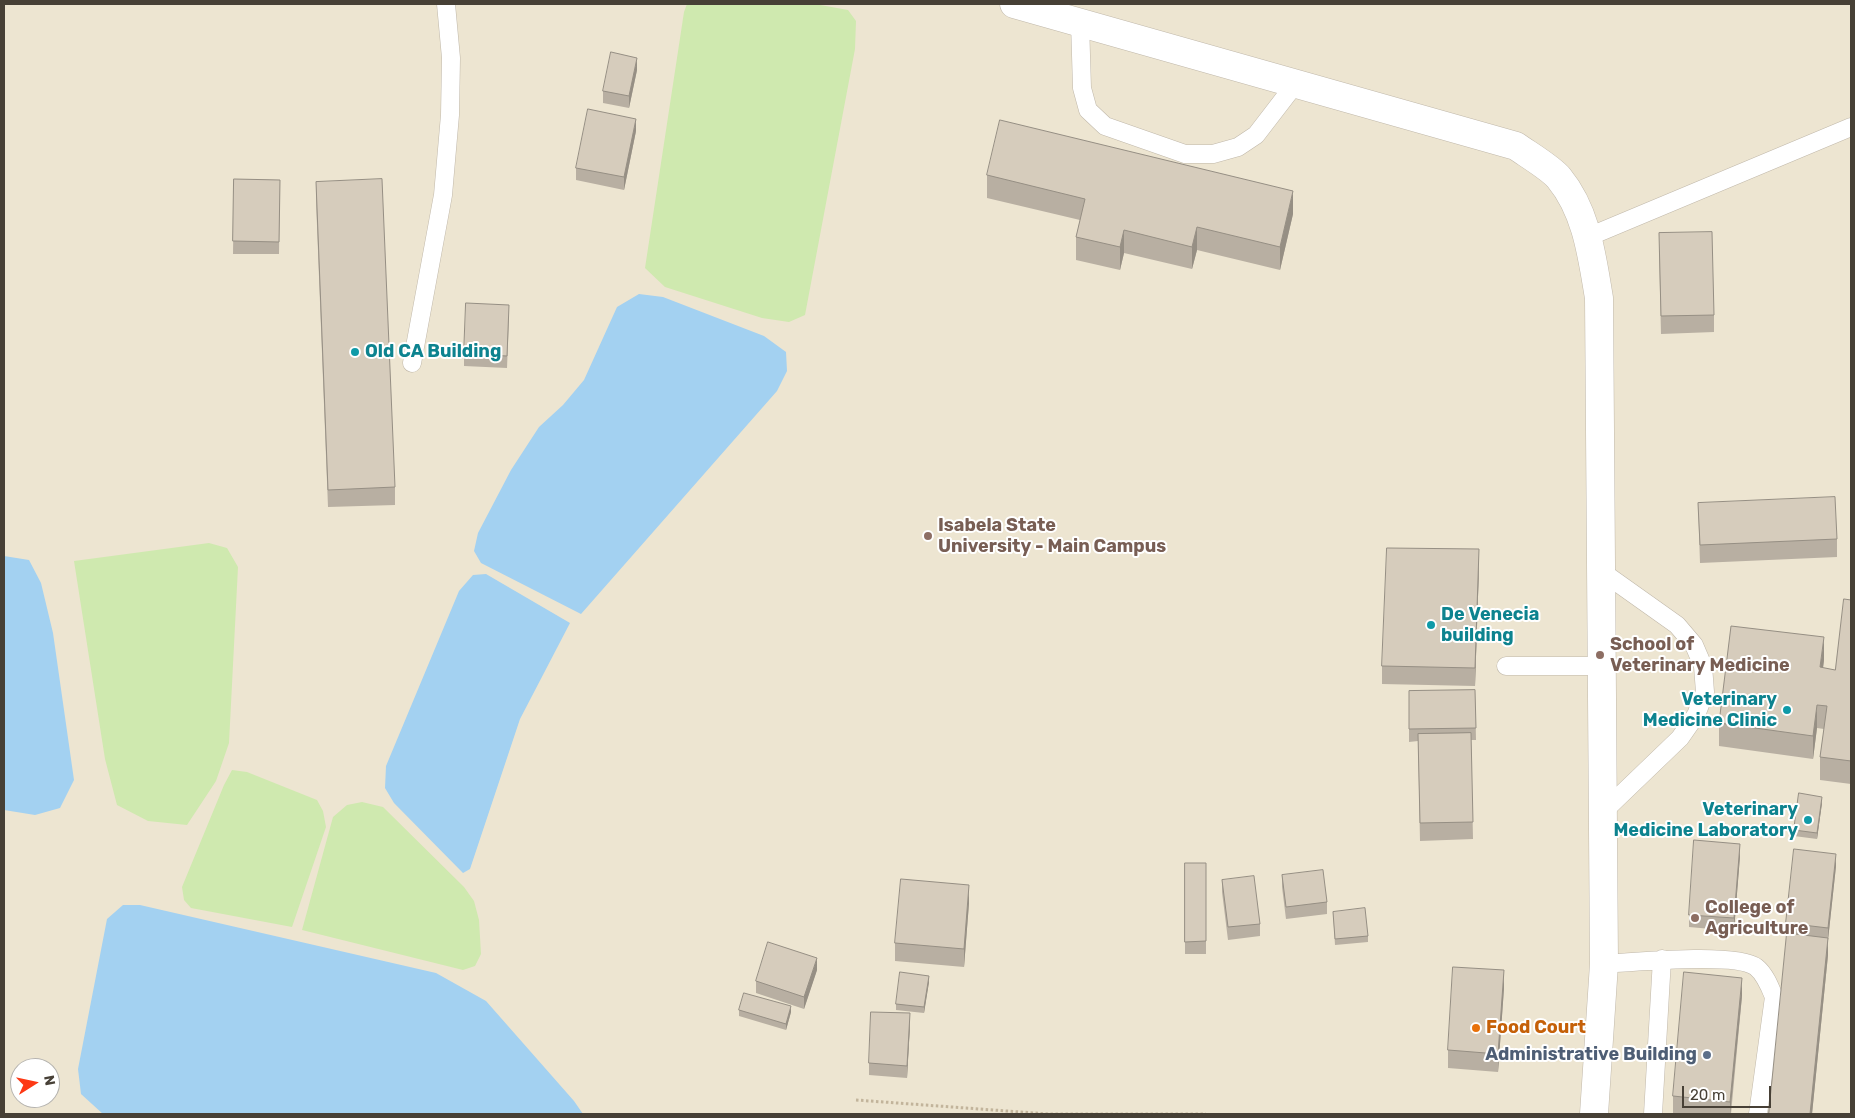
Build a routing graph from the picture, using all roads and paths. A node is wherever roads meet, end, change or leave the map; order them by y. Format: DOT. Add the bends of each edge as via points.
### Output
graph roads {
  1 [pos="446,4"];
  2 [pos="1014,4"];
  3 [pos="1080,22"];
  4 [pos="1296,84"];
  5 [pos="1851,127"];
  6 [pos="1588,236"];
  7 [pos="412,363"];
  8 [pos="1601,571"];
  9 [pos="1506,666"];
  10 [pos="1601,666"];
  11 [pos="1604,811"];
  12 [pos="1662,959"];
  13 [pos="1604,964"];
  14 [pos="856,1100"];
  15 [pos="1206,1114"];
  16 [pos="1594,1114"];
  17 [pos="1653,1114"];
  18 [pos="1758,1114"];
  1 -- 7 [label="lane" via="451,58 443,194"];
  2 -- 3 [label="street"];
  3 -- 4 [label="street"];
  3 -- 4 [label="lane" via="1082,88 1088,110 1105,126 1185,154 1213,154 1238,148 1256,135"];
  4 -- 6 [label="street" via="1516,146 1559,177 1576,204"];
  5 -- 6 [label="lane"];
  6 -- 8 [label="street" via="1599,298"];
  8 -- 10 [label="street"];
  8 -- 11 [label="lane" via="1677,625 1694,645 1703,666 1705,692 1696,715 1680,738"];
  9 -- 10 [label="lane"];
  10 -- 11 [label="street"];
  11 -- 13 [label="street"];
  12 -- 13 [label="lane"];
  12 -- 17 [label="lane"];
  12 -- 18 [label="lane" via="1745,961 1758,968 1768,982 1774,996"];
  13 -- 16 [label="street"];
  14 -- 15 [label="path" via="1048,1114"];
}
